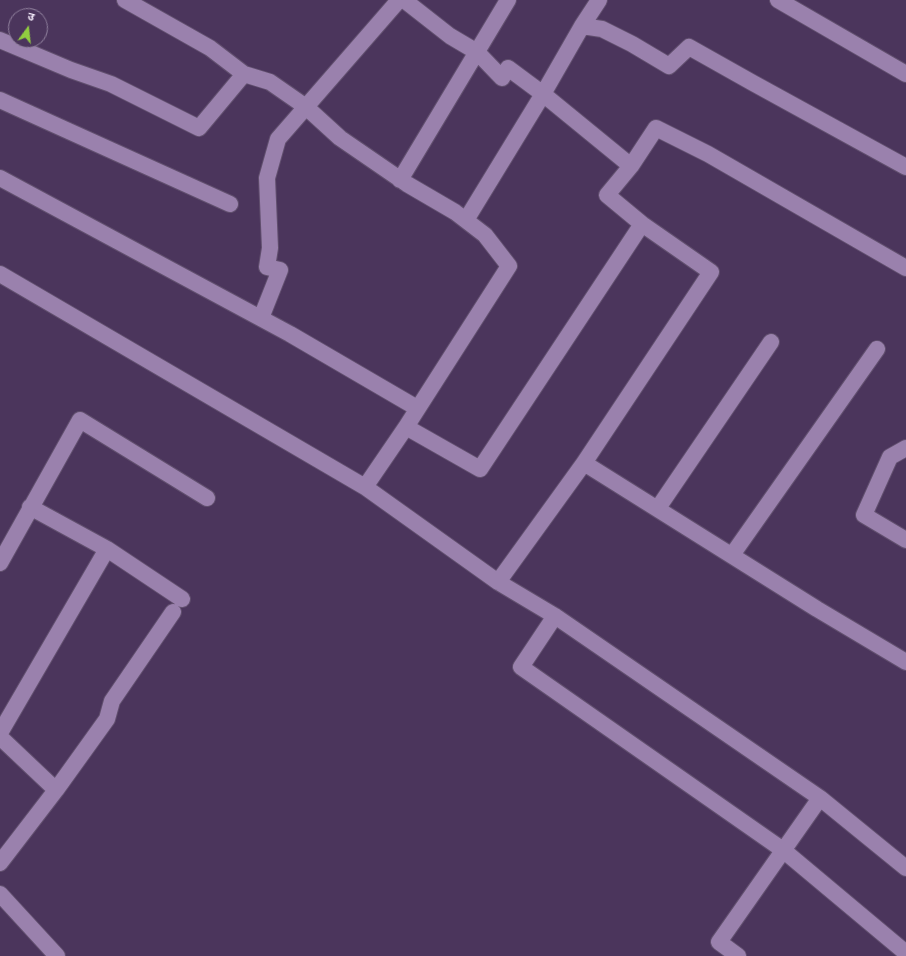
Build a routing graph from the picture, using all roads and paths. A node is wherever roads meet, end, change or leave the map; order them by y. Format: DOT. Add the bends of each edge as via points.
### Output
graph roads {
  1 [pos="125,0"];
  2 [pos="399,0"];
  3 [pos="404,0"];
  4 [pos="508,0"];
  5 [pos="599,0"];
  6 [pos="778,0"];
  7 [pos="582,26"];
  8 [pos="0,40"];
  9 [pos="477,52"];
  10 [pos="244,74"];
  11 [pos="906,74"];
  12 [pos="543,94"];
  13 [pos="0,100"];
  14 [pos="306,107"];
  15 [pos="631,166"];
  16 [pos="906,167"];
  17 [pos="0,178"];
  18 [pos="400,180"];
  19 [pos="230,204"];
  20 [pos="466,220"];
  21 [pos="642,224"];
  22 [pos="906,268"];
  23 [pos="0,274"];
  24 [pos="261,318"];
  25 [pos="771,342"];
  26 [pos="877,350"];
  27 [pos="418,408"];
  28 [pos="406,427"];
  29 [pos="906,448"];
  30 [pos="584,463"];
  31 [pos="365,487"];
  32 [pos="207,498"];
  33 [pos="30,507"];
  34 [pos="658,508"];
  35 [pos="906,540"];
  36 [pos="107,548"];
  37 [pos="732,555"];
  38 [pos="0,563"];
  39 [pos="498,582"];
  40 [pos="555,616"];
  41 [pos="906,662"];
  42 [pos="0,734"];
  43 [pos="0,737"];
  44 [pos="56,790"];
  45 [pos="820,798"];
  46 [pos="783,850"];
  47 [pos="0,864"];
  48 [pos="906,868"];
  49 [pos="0,894"];
  50 [pos="906,953"];
  51 [pos="55,955"];
  52 [pos="738,956"];
  1 -- 10 [label="street" via="210,48"];
  2 -- 14 [label="street"];
  3 -- 9 [label="street" via="450,36"];
  4 -- 9 [label="street"];
  5 -- 7 [label="street"];
  6 -- 11 [label="street"];
  7 -- 12 [label="street"];
  7 -- 16 [label="street" via="602,29 669,66 690,47"];
  8 -- 10 [label="street" via="111,84 199,128"];
  9 -- 12 [label="street" via="502,78 508,68"];
  9 -- 18 [label="street"];
  10 -- 14 [label="street" via="270,82"];
  12 -- 15 [label="street"];
  12 -- 20 [label="street"];
  13 -- 19 [label="street"];
  14 -- 18 [label="street" via="340,138"];
  14 -- 24 [label="street" via="278,139 267,178 270,248 267,267 280,270"];
  15 -- 21 [label="street" via="607,195"];
  15 -- 22 [label="street" via="656,128 708,154"];
  17 -- 24 [label="street"];
  18 -- 20 [label="street"];
  20 -- 27 [label="street" via="486,235 509,266"];
  21 -- 28 [label="street" via="480,469"];
  21 -- 30 [label="street" via="711,272"];
  23 -- 31 [label="street"];
  24 -- 27 [label="street"];
  25 -- 34 [label="street"];
  26 -- 37 [label="street"];
  27 -- 28 [label="street"];
  28 -- 31 [label="street"];
  29 -- 35 [label="street" via="890,457 864,515"];
  30 -- 34 [label="street"];
  30 -- 39 [label="street"];
  31 -- 39 [label="street"];
  32 -- 33 [label="street" via="80,420"];
  33 -- 36 [label="street"];
  33 -- 38 [label="street"];
  34 -- 37 [label="street"];
  36 -- 42 [label="street"];
  36 -- 44 [label="street" via="178,605 112,702 106,719"];
  37 -- 41 [label="street"];
  39 -- 40 [label="street"];
  40 -- 45 [label="street"];
  40 -- 46 [label="street" via="521,667"];
  43 -- 44 [label="street"];
  44 -- 47 [label="street"];
  45 -- 46 [label="street"];
  45 -- 48 [label="street"];
  46 -- 50 [label="street"];
  46 -- 52 [label="street" via="719,942"];
  49 -- 51 [label="street"];
}
